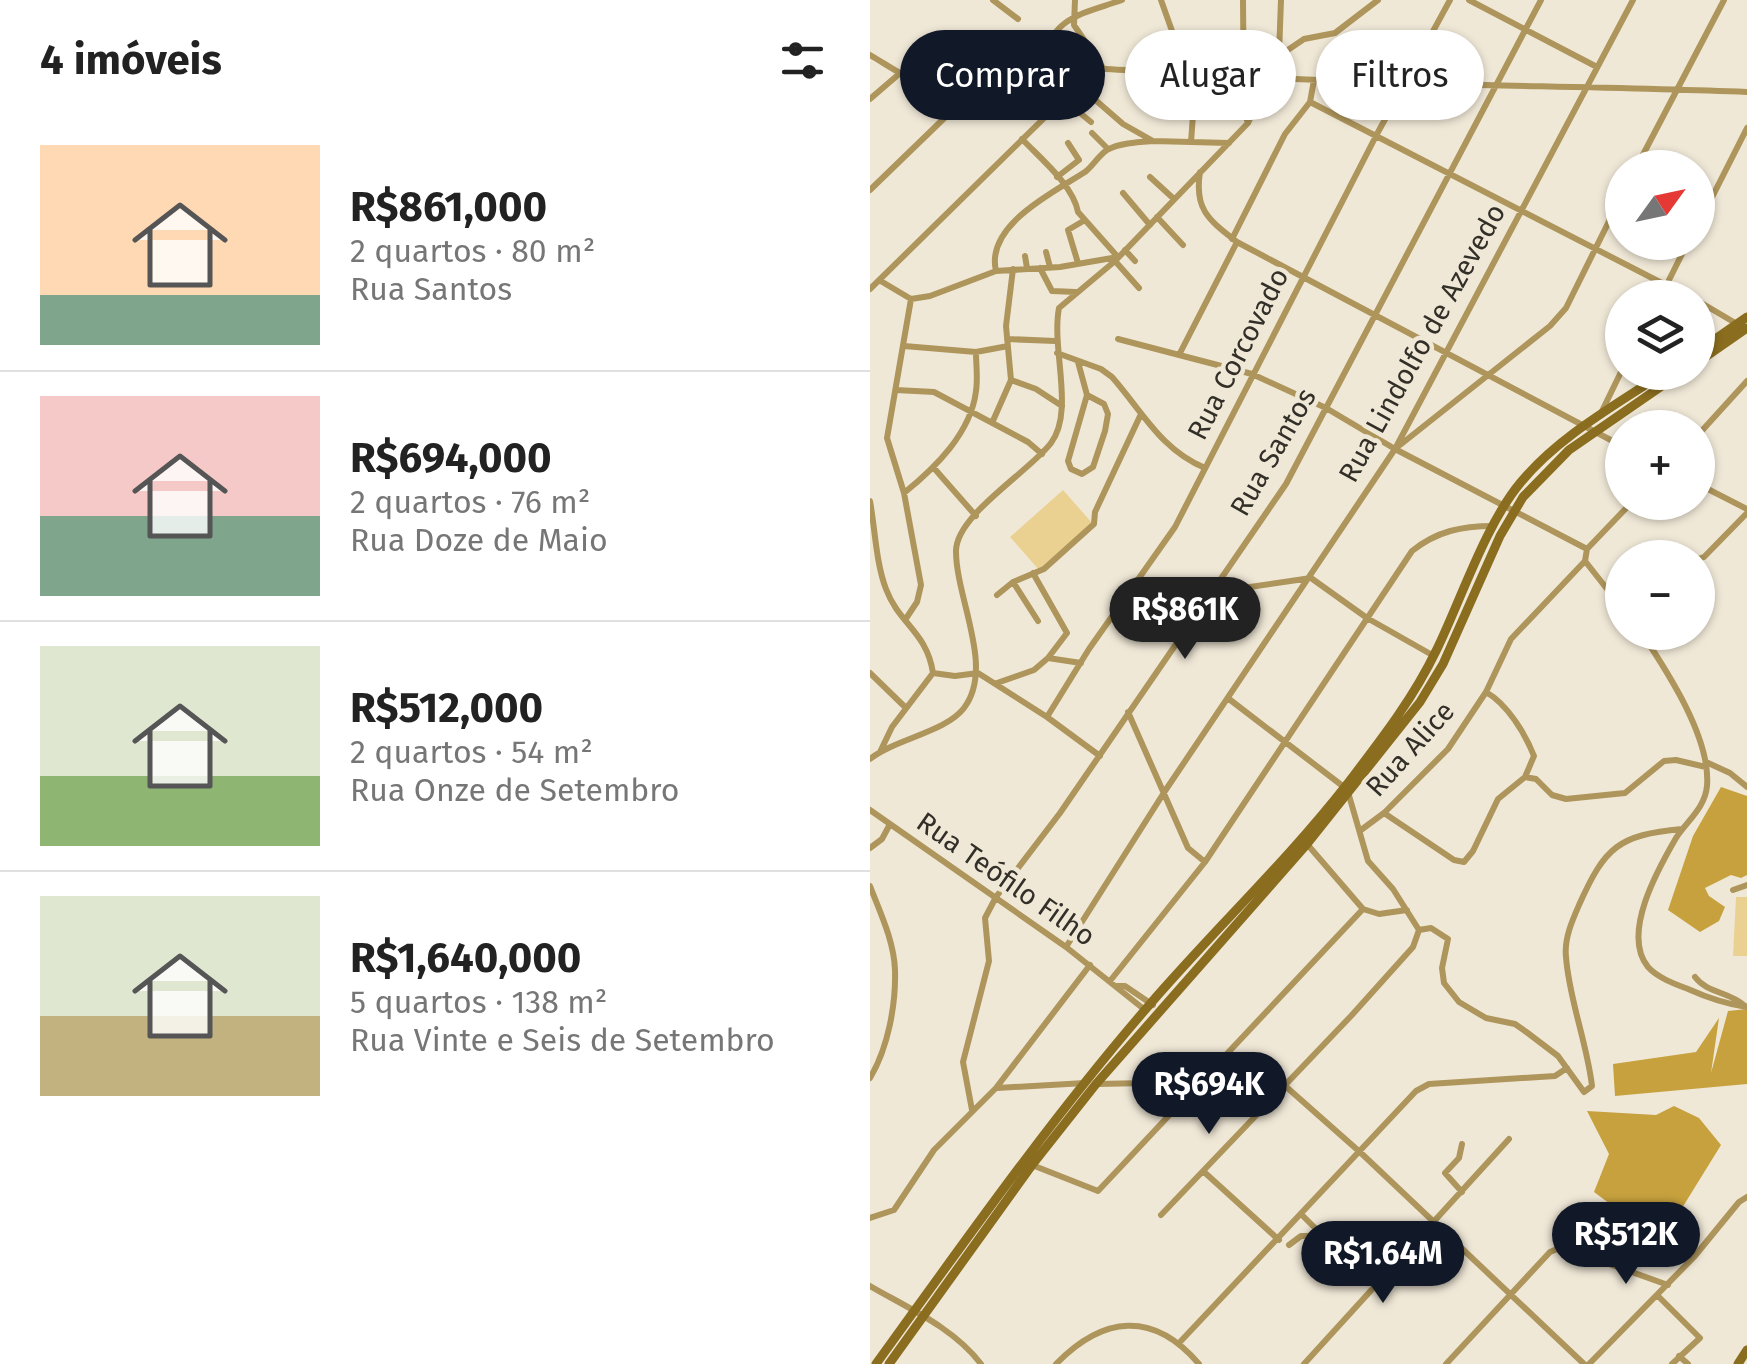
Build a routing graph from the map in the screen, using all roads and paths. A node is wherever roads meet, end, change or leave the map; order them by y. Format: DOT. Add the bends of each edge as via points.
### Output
graph roads {
  1 [pos="994,0"];
  2 [pos="1075,0"];
  3 [pos="1122,0"];
  4 [pos="1161,0"];
  5 [pos="1243,0"];
  6 [pos="1281,0"];
  7 [pos="1378,0"];
  8 [pos="1450,0"];
  9 [pos="1468,0"];
  10 [pos="1541,0"];
  11 [pos="1633,0"];
  12 [pos="1724,0"];
  13 [pos="1075,16"];
  14 [pos="1018,19"];
  15 [pos="1524,29"];
  16 [pos="1055,30"];
  17 [pos="1077,30"];
  18 [pos="1172,30"];
  19 [pos="1243,30"];
  20 [pos="1280,30"];
  21 [pos="1434,30"];
  22 [pos="1296,44"];
  23 [pos="870,55"];
  24 [pos="1597,68"];
  25 [pos="899,74"];
  26 [pos="1296,79"];
  27 [pos="1314,80"];
  28 [pos="1484,85"];
  29 [pos="1496,85"];
  30 [pos="1587,87"];
  31 [pos="1676,89"];
  32 [pos="1747,92"];
  33 [pos="870,100"];
  34 [pos="1310,102"];
  35 [pos="1105,108"];
  36 [pos="942,120"];
  37 [pos="1041,120"];
  38 [pos="1089,120"];
  39 [pos="1193,120"];
  40 [pos="1247,120"];
  41 [pos="1249,120"];
  42 [pos="1384,120"];
  43 [pos="1091,122"];
  44 [pos="1248,123"];
  45 [pos="1747,128"];
  46 [pos="1092,133"];
  47 [pos="1376,134"];
  48 [pos="1022,139"];
  49 [pos="1153,140"];
  50 [pos="1068,142"];
  51 [pos="1190,142"];
  52 [pos="1229,143"];
  53 [pos="1740,145"];
  54 [pos="1108,150"];
  55 [pos="1645,150"];
  56 [pos="1747,151"];
  57 [pos="1200,172"];
  58 [pos="1450,173"];
  59 [pos="1150,177"];
  60 [pos="1060,180"];
  61 [pos="870,190"];
  62 [pos="1123,193"];
  63 [pos="1715,193"];
  64 [pos="1174,199"];
  65 [pos="1521,210"];
  66 [pos="1156,217"];
  67 [pos="1085,220"];
  68 [pos="1150,224"];
  69 [pos="1605,230"];
  70 [pos="1235,240"];
  71 [pos="1183,245"];
  72 [pos="1596,249"];
  73 [pos="1125,250"];
  74 [pos="1046,252"];
  75 [pos="1026,256"];
  76 [pos="1116,259"];
  77 [pos="1134,261"];
  78 [pos="1078,264"];
  79 [pos="1050,267"];
  80 [pos="1027,268"];
  81 [pos="1040,268"];
  82 [pos="1013,269"];
  83 [pos="996,271"];
  84 [pos="1302,276"];
  85 [pos="878,280"];
  86 [pos="1658,280"];
  87 [pos="1140,288"];
  88 [pos="870,289"];
  89 [pos="1078,292"];
  90 [pos="912,299"];
  91 [pos="1715,311"];
  92 [pos="1375,314"];
  93 [pos="1747,317"];
  94 [pos="1742,326"];
  95 [pos="1118,339"];
  96 [pos="1055,341"];
  97 [pos="1715,341"];
  98 [pos="1007,342"];
  99 [pos="904,346"];
  100 [pos="1715,348"];
  101 [pos="976,352"];
  102 [pos="1448,352"];
  103 [pos="1057,353"];
  104 [pos="1180,353"];
  105 [pos="1078,360"];
  106 [pos="1252,374"];
  107 [pos="1488,374"];
  108 [pos="1011,380"];
  109 [pos="1747,382"];
  110 [pos="896,390"];
  111 [pos="1612,390"];
  112 [pos="1639,390"];
  113 [pos="1653,390"];
  114 [pos="1087,395"];
  115 [pos="1064,406"];
  116 [pos="1326,408"];
  117 [pos="971,412"];
  118 [pos="1141,414"];
  119 [pos="1599,417"];
  120 [pos="1715,417"];
  121 [pos="992,423"];
  122 [pos="1589,430"];
  123 [pos="1605,438"];
  124 [pos="1396,449"];
  125 [pos="1042,454"];
  126 [pos="932,467"];
  127 [pos="1205,468"];
  128 [pos="904,493"];
  129 [pos="1715,493"];
  130 [pos="870,502"];
  131 [pos="1510,508"];
  132 [pos="1747,511"];
  133 [pos="976,516"];
  134 [pos="1614,520"];
  135 [pos="1476,526"];
  136 [pos="1494,526"];
  137 [pos="1488,539"];
  138 [pos="1715,545"];
  139 [pos="1586,549"];
  140 [pos="1585,561"];
  141 [pos="1033,573"];
  142 [pos="1311,578"];
  143 [pos="1013,582"];
  144 [pos="1605,586"];
  145 [pos="1212,592"];
  146 [pos="997,595"];
  147 [pos="1119,606"];
  148 [pos="1367,618"];
  149 [pos="905,620"];
  150 [pos="1038,621"];
  151 [pos="1651,650"];
  152 [pos="1434,656"];
  153 [pos="1048,658"];
  154 [pos="1081,663"];
  155 [pos="870,673"];
  156 [pos="934,673"];
  157 [pos="978,673"];
  158 [pos="996,683"];
  159 [pos="1486,692"];
  160 [pos="1230,700"];
  161 [pos="906,708"];
  162 [pos="1128,711"];
  163 [pos="1047,716"];
  164 [pos="1287,741"];
  165 [pos="874,754"];
  166 [pos="1100,756"];
  167 [pos="1705,764"];
  168 [pos="1525,777"];
  169 [pos="1747,787"];
  170 [pos="1346,790"];
  171 [pos="1165,791"];
  172 [pos="870,810"];
  173 [pos="1384,812"];
  174 [pos="890,824"];
  175 [pos="1682,829"];
  176 [pos="1361,830"];
  177 [pos="1308,844"];
  178 [pos="870,848"];
  179 [pos="1205,862"];
  180 [pos="1747,885"];
  181 [pos="870,886"];
  182 [pos="1733,890"];
  183 [pos="996,896"];
  184 [pos="1363,909"];
  185 [pos="1408,910"];
  186 [pos="1419,930"];
  187 [pos="1066,947"];
  188 [pos="1090,965"];
  189 [pos="1695,977"];
  190 [pos="1113,984"];
  191 [pos="1162,1006"];
  192 [pos="1147,1007"];
  193 [pos="1746,1007"];
  194 [pos="1567,1068"];
  195 [pos="870,1078"];
  196 [pos="1198,1082"];
  197 [pos="1084,1084"];
  198 [pos="1096,1084"];
  199 [pos="1283,1084"];
  200 [pos="996,1088"];
  201 [pos="972,1110"];
  202 [pos="1509,1139"];
  203 [pos="1462,1144"];
  204 [pos="1030,1152"];
  205 [pos="1360,1153"];
  206 [pos="1032,1165"];
  207 [pos="1203,1171"];
  208 [pos="1462,1192"];
  209 [pos="1747,1197"];
  210 [pos="1161,1215"];
  211 [pos="1302,1215"];
  212 [pos="870,1218"];
  213 [pos="1434,1224"];
  214 [pos="1279,1240"];
  215 [pos="1288,1245"];
  216 [pos="1668,1285"];
  217 [pos="870,1286"];
  218 [pos="1656,1294"];
  219 [pos="1511,1296"];
  220 [pos="919,1314"];
  221 [pos="1180,1342"];
  222 [pos="1747,1350"];
  223 [pos="1680,1356"];
  224 [pos="876,1364"];
  225 [pos="889,1364"];
  226 [pos="981,1364"];
  227 [pos="1056,1364"];
  228 [pos="1199,1364"];
  229 [pos="1304,1364"];
  230 [pos="1446,1364"];
  231 [pos="1586,1364"];
  232 [pos="1672,1364"];
  233 [pos="1688,1364"];
  234 [pos="1738,1364"];
  1 -- 14 [label="street"];
  2 -- 13 [label="street"];
  3 -- 13 [label="street"];
  4 -- 18 [label="street"];
  5 -- 19 [label="street"];
  6 -- 20 [label="street"];
  7 -- 22 [label="street" via="1335,33"];
  8 -- 21 [label="street, Rua Corcovado"];
  9 -- 15 [label="street"];
  10 -- 15 [label="street, Rua Santos"];
  11 -- 24 [label="street, Rua Lindolfo de Azevedo"];
  12 -- 31 [label="street"];
  13 -- 16 [label="street"];
  13 -- 17 [label="street"];
  15 -- 24 [label="street"];
  15 -- 29 [label="street, Rua Santos"];
  23 -- 25 [label="street"];
  24 -- 30 [label="street, Rua Lindolfo de Azevedo"];
  25 -- 33 [label="street"];
  26 -- 27 [label="street"];
  27 -- 34 [label="street"];
  28 -- 29 [label="street"];
  29 -- 30 [label="street"];
  29 -- 58 [label="street, Rua Santos"];
  30 -- 31 [label="street"];
  30 -- 65 [label="street, Rua Lindolfo de Azevedo"];
  31 -- 32 [label="street"];
  31 -- 55 [label="street"];
  34 -- 47 [label="street"];
  34 -- 70 [label="street" via="1285,134"];
  35 -- 49 [label="street"];
  36 -- 61 [label="street"];
  37 -- 48 [label="street"];
  38 -- 43 [label="street"];
  39 -- 51 [label="street"];
  40 -- 44 [label="street"];
  41 -- 44 [label="street"];
  42 -- 47 [label="street, Rua Corcovado"];
  44 -- 52 [label="street"];
  45 -- 53 [label="street"];
  46 -- 54 [label="street"];
  47 -- 58 [label="street"];
  47 -- 84 [label="street, Rua Corcovado"];
  48 -- 60 [label="street"];
  48 -- 85 [label="street"];
  49 -- 51 [label="street"];
  49 -- 54 [label="street"];
  50 -- 60 [label="street" via="1079,160"];
  51 -- 52 [label="street"];
  52 -- 57 [label="street"];
  53 -- 56 [label="street"];
  53 -- 63 [label="street"];
  54 -- 60 [label="street" via="1086,171"];
  57 -- 64 [label="street"];
  57 -- 70 [label="street" via="1202,207"];
  58 -- 65 [label="street"];
  58 -- 92 [label="street, Rua Santos"];
  59 -- 64 [label="street"];
  60 -- 67 [label="street"];
  60 -- 83 [label="street" via="1009,228 997,247"];
  62 -- 68 [label="street"];
  64 -- 66 [label="street"];
  65 -- 72 [label="street"];
  65 -- 102 [label="street, Rua Lindolfo de Azevedo"];
  66 -- 68 [label="street"];
  66 -- 71 [label="street"];
  67 -- 76 [label="street"];
  67 -- 78 [label="street" via="1068,230"];
  68 -- 73 [label="street"];
  69 -- 72 [label="street"];
  70 -- 84 [label="street"];
  70 -- 104 [label="street"];
  72 -- 86 [label="street"];
  72 -- 107 [label="street" via="1566,308"];
  73 -- 76 [label="street"];
  73 -- 77 [label="street"];
  74 -- 79 [label="street"];
  75 -- 80 [label="street"];
  76 -- 78 [label="street"];
  76 -- 87 [label="street"];
  76 -- 89 [label="street"];
  78 -- 79 [label="street"];
  79 -- 81 [label="street"];
  80 -- 81 [label="street"];
  80 -- 82 [label="street"];
  81 -- 89 [label="street" via="1052,291"];
  82 -- 83 [label="street"];
  82 -- 98 [label="street"];
  83 -- 90 [label="street"];
  84 -- 92 [label="street"];
  84 -- 106 [label="street, Rua Corcovado"];
  85 -- 88 [label="street"];
  85 -- 90 [label="street"];
  89 -- 96 [label="street" via="1059,308"];
  90 -- 99 [label="street"];
  91 -- 94 [label="street"];
  92 -- 102 [label="street"];
  92 -- 116 [label="street, Rua Santos"];
  93 -- 94 [label="main road"];
  94 -- 97 [label="main road"];
  94 -- 100 [label="main road"];
  95 -- 104 [label="street"];
  96 -- 98 [label="street"];
  96 -- 103 [label="street"];
  98 -- 101 [label="street"];
  98 -- 108 [label="street"];
  99 -- 101 [label="street"];
  99 -- 110 [label="street"];
  101 -- 117 [label="street"];
  102 -- 107 [label="street"];
  102 -- 124 [label="street, Rua Lindolfo de Azevedo"];
  103 -- 105 [label="street"];
  103 -- 115 [label="street"];
  104 -- 106 [label="street"];
  105 -- 114 [label="street"];
  105 -- 118 [label="street" via="1112,377"];
  106 -- 116 [label="street"];
  106 -- 127 [label="street, Rua Corcovado"];
  107 -- 122 [label="street"];
  107 -- 124 [label="street"];
  108 -- 115 [label="street"];
  108 -- 121 [label="street"];
  109 -- 120 [label="street"];
  110 -- 117 [label="street" via="934,392"];
  110 -- 128 [label="street" via="887,438"];
  111 -- 119 [label="street"];
  112 -- 119 [label="main road"];
  113 -- 122 [label="main road"];
  114 -- 114 [label="street" via="1108,414 1093,467 1082,474 1068,462"];
  115 -- 125 [label="street"];
  116 -- 124 [label="street"];
  116 -- 145 [label="street, Rua Santos" via="1286,484"];
  117 -- 121 [label="street"];
  117 -- 126 [label="street"];
  118 -- 127 [label="street" via="1162,440"];
  118 -- 141 [label="street" via="1094,524"];
  119 -- 122 [label="main road"];
  121 -- 125 [label="street"];
  122 -- 123 [label="street"];
  122 -- 131 [label="main road" via="1540,462 1520,483"];
  124 -- 131 [label="street"];
  124 -- 142 [label="street, Rua Lindolfo de Azevedo"];
  125 -- 133 [label="street"];
  126 -- 128 [label="street"];
  126 -- 133 [label="street"];
  127 -- 147 [label="street, Rua Corcovado" via="1175,526"];
  128 -- 149 [label="street" via="921,585"];
  129 -- 132 [label="street"];
  130 -- 149 [label="street" via="885,588"];
  131 -- 136 [label="main road"];
  131 -- 139 [label="street"];
  131 -- 170 [label="main road" via="1435,676 1394,738"];
  132 -- 138 [label="street"];
  133 -- 157 [label="street" via="956,550"];
  134 -- 139 [label="street"];
  135 -- 136 [label="street"];
  135 -- 137 [label="street"];
  135 -- 148 [label="street" via="1435,534 1412,551"];
  136 -- 137 [label="main road"];
  137 -- 152 [label="main road"];
  139 -- 140 [label="street"];
  140 -- 144 [label="street"];
  140 -- 159 [label="street, Rua Alice" via="1511,639"];
  141 -- 143 [label="street"];
  141 -- 153 [label="street" via="1067,633"];
  142 -- 145 [label="street"];
  142 -- 148 [label="street"];
  142 -- 160 [label="street, Rua Lindolfo de Azevedo"];
  143 -- 146 [label="street"];
  143 -- 150 [label="street"];
  145 -- 147 [label="street"];
  145 -- 162 [label="street, Rua Santos"];
  147 -- 154 [label="street, Rua Corcovado"];
  148 -- 152 [label="street"];
  148 -- 164 [label="street"];
  149 -- 156 [label="street" via="924,642"];
  151 -- 167 [label="street" via="1683,701"];
  152 -- 170 [label="main road"];
  153 -- 154 [label="street"];
  153 -- 158 [label="street"];
  154 -- 163 [label="street, Rua Corcovado"];
  155 -- 161 [label="street"];
  156 -- 157 [label="street"];
  156 -- 161 [label="street"];
  157 -- 158 [label="street"];
  157 -- 165 [label="street" via="971,697 954,718"];
  158 -- 163 [label="street"];
  159 -- 168 [label="street" via="1507,710 1531,748"];
  159 -- 173 [label="street, Rua Alice" via="1448,749"];
  160 -- 164 [label="street"];
  160 -- 171 [label="street, Rua Lindolfo de Azevedo"];
  161 -- 165 [label="street"];
  162 -- 166 [label="street, Rua Santos"];
  162 -- 171 [label="street"];
  163 -- 166 [label="street"];
  164 -- 170 [label="street"];
  164 -- 179 [label="street"];
  166 -- 183 [label="street, Rua Santos"];
  167 -- 168 [label="street" via="1664,761 1624,794 1566,799"];
  167 -- 169 [label="street"];
  167 -- 175 [label="street" via="1701,806"];
  168 -- 173 [label="street" via="1498,798 1464,862"];
  170 -- 176 [label="street"];
  170 -- 177 [label="main road"];
  170 -- 192 [label="main road"];
  171 -- 179 [label="street" via="1188,848"];
  171 -- 187 [label="street, Rua Lindolfo de Azevedo"];
  172 -- 174 [label="street, Rua Teófilo Filho"];
  173 -- 176 [label="street, Rua Alice"];
  174 -- 178 [label="street"];
  174 -- 183 [label="street, Rua Teófilo Filho"];
  175 -- 193 [label="street" via="1652,884 1639,951 1672,983"];
  175 -- 194 [label="street" via="1634,837 1609,851 1591,879 1569,928 1566,956 1592,1086 1584,1092"];
  176 -- 185 [label="street, Rua Alice" via="1368,862"];
  177 -- 184 [label="street"];
  177 -- 191 [label="main road"];
  179 -- 190 [label="street"];
  180 -- 182 [label="street"];
  181 -- 195 [label="street" via="895,969 887,1038"];
  183 -- 187 [label="street, Rua Teófilo Filho"];
  183 -- 201 [label="street" via="985,918 989,962 963,1062"];
  184 -- 185 [label="street"];
  184 -- 196 [label="street"];
  185 -- 186 [label="street, Rua Alice"];
  186 -- 194 [label="street, Rua Alice" via="1431,928 1448,939 1444,983 1458,1002 1515,1024"];
  186 -- 199 [label="street" via="1413,946"];
  187 -- 188 [label="street, Rua Teófilo Filho"];
  188 -- 190 [label="street, Rua Teófilo Filho"];
  188 -- 200 [label="street"];
  189 -- 193 [label="street" via="1702,987 1731,994"];
  190 -- 192 [label="street, Rua Teófilo Filho"];
  191 -- 192 [label="street, Rua Teófilo Filho"];
  191 -- 198 [label="main road"];
  192 -- 197 [label="main road"];
  194 -- 205 [label="street" via="1555,1076 1429,1084"];
  196 -- 198 [label="street"];
  196 -- 199 [label="street"];
  196 -- 206 [label="street" via="1098,1191"];
  197 -- 198 [label="street"];
  197 -- 200 [label="street"];
  197 -- 204 [label="main road"];
  198 -- 206 [label="main road"];
  199 -- 205 [label="street"];
  199 -- 207 [label="street"];
  200 -- 201 [label="street"];
  201 -- 212 [label="street" via="934,1150 894,1210"];
  202 -- 208 [label="street"];
  203 -- 208 [label="street" via="1445,1173"];
  204 -- 206 [label="main road"];
  204 -- 220 [label="main road"];
  205 -- 211 [label="street"];
  205 -- 213 [label="street"];
  206 -- 220 [label="main road"];
  207 -- 210 [label="street"];
  207 -- 214 [label="street"];
  208 -- 213 [label="street"];
  209 -- 216 [label="street"];
  211 -- 214 [label="street"];
  211 -- 215 [label="street" via="1317,1230"];
  213 -- 219 [label="street"];
  213 -- 229 [label="street"];
  214 -- 221 [label="street"];
  216 -- 218 [label="street"];
  216 -- 219 [label="street" via="1564,1246 1550,1252"];
  217 -- 220 [label="street"];
  218 -- 223 [label="street" via="1700,1338"];
  218 -- 231 [label="street"];
  219 -- 230 [label="street"];
  219 -- 231 [label="street"];
  220 -- 224 [label="main road"];
  220 -- 225 [label="main road"];
  220 -- 226 [label="street"];
  221 -- 227 [label="street" via="1117,1324 1074,1346"];
  221 -- 228 [label="street"];
  222 -- 234 [label="main road"];
  223 -- 232 [label="street"];
  223 -- 233 [label="street"];
}
